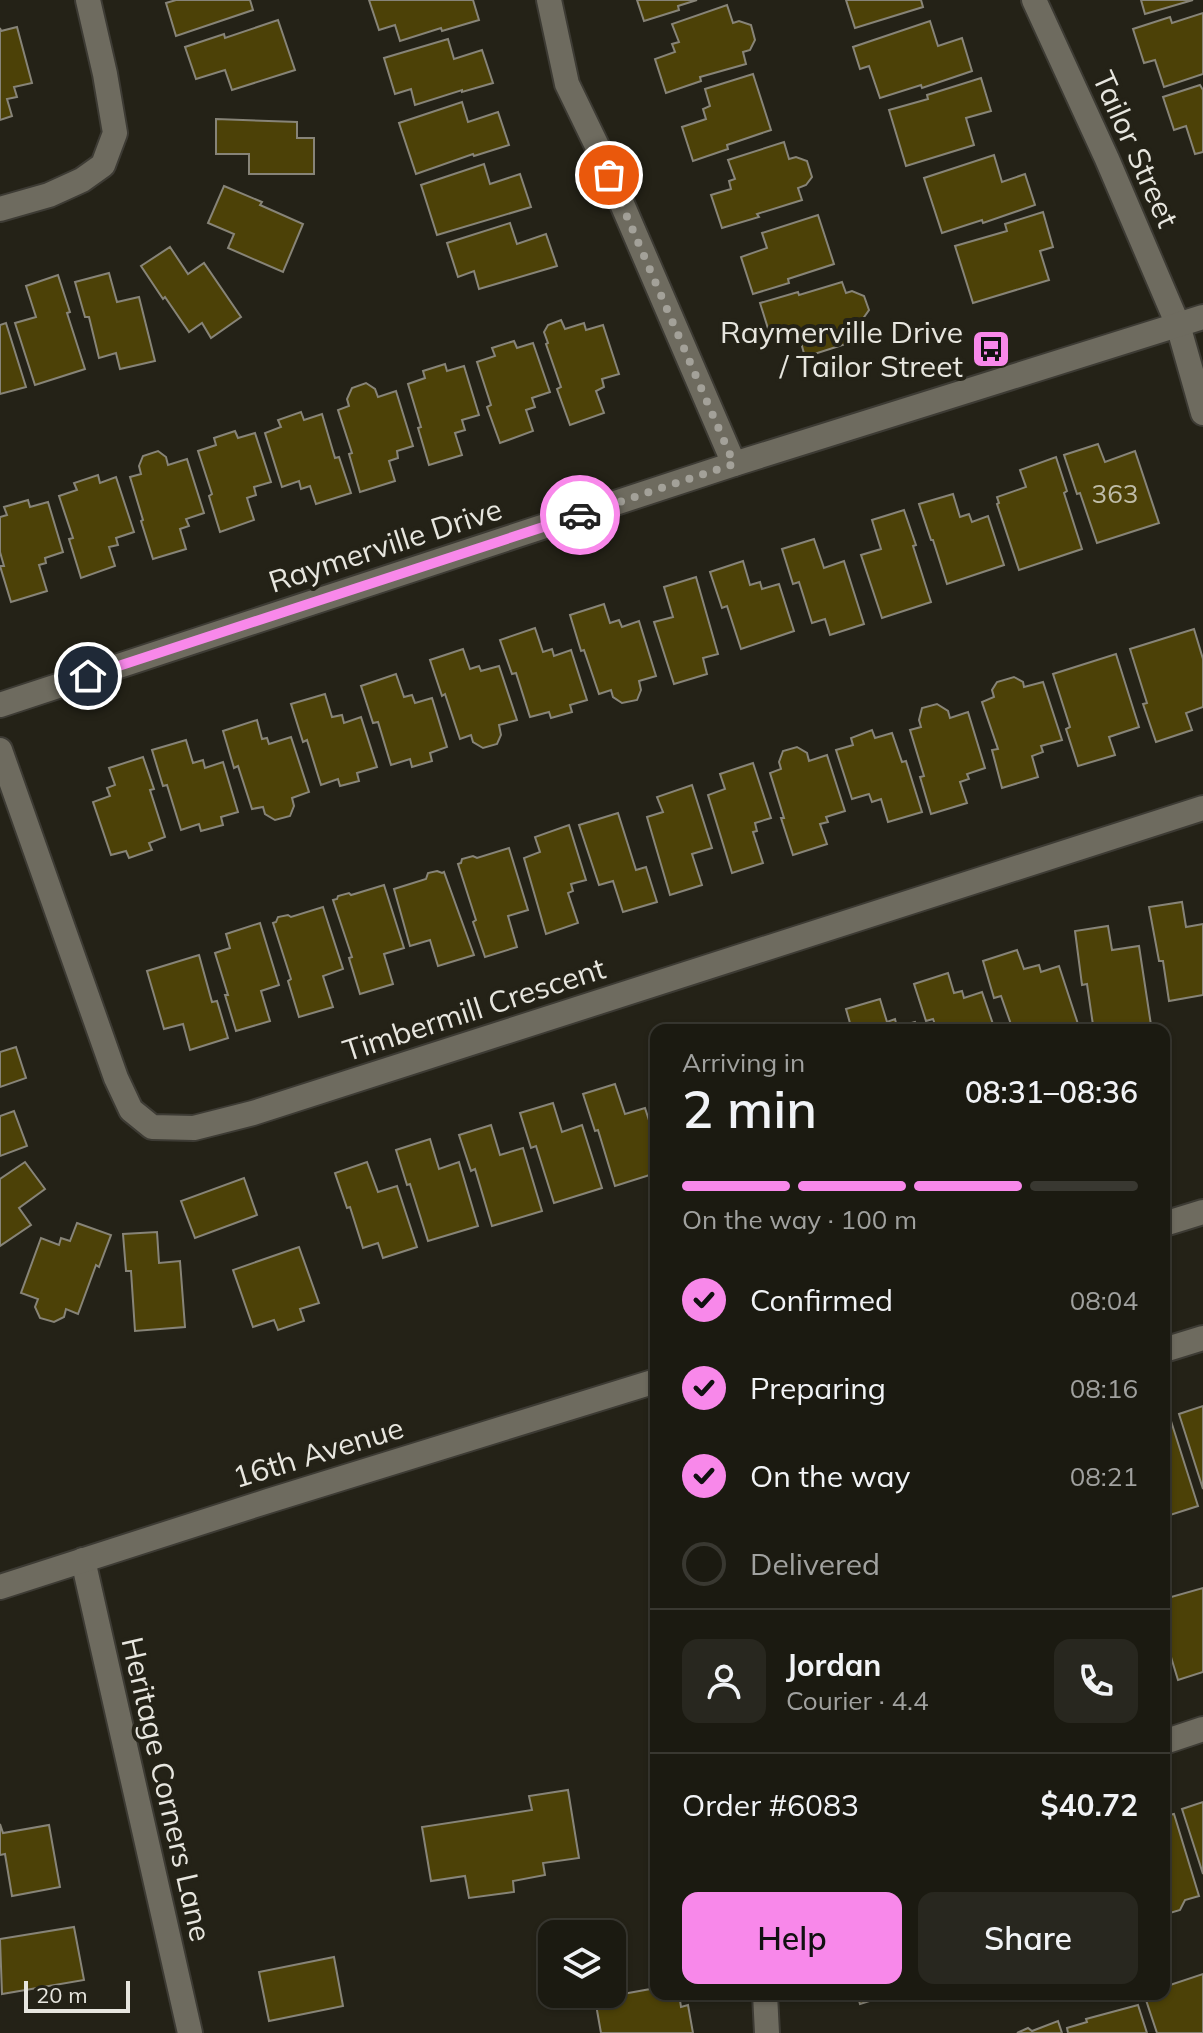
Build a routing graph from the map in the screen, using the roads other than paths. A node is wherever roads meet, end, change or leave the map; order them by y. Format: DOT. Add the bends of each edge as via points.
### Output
graph roads {
  1 [pos="88,0"];
  2 [pos="549,0"];
  3 [pos="1034,0"];
  4 [pos="0,209"];
  5 [pos="1203,317"];
  6 [pos="1178,325"];
  7 [pos="1203,413"];
  8 [pos="734,464"];
  9 [pos="0,705"];
  10 [pos="0,750"];
  11 [pos="1203,808"];
  12 [pos="1203,1212"];
  13 [pos="1170,1222"];
  14 [pos="1203,1338"];
  15 [pos="1170,1348"];
  16 [pos="650,1383"];
  17 [pos="83,1560"];
  18 [pos="0,1587"];
  19 [pos="1203,1729"];
  20 [pos="1170,1740"];
  21 [pos="765,2000"];
  22 [pos="190,2033"];
  23 [pos="767,2033"];
  1 -- 4 [label="street" via="115,133 103,165 49,195"];
  2 -- 8 [label="street" via="567,84"];
  3 -- 6 [label="street, Tailor Street"];
  5 -- 6 [label="street, Raymerville Drive"];
  6 -- 7 [label="street"];
  6 -- 8 [label="street, Raymerville Drive"];
  8 -- 9 [label="street, Raymerville Drive"];
  10 -- 11 [label="street, Timbermill Crescent" via="116,1078 131,1110 152,1127 194,1128 253,1113"];
  12 -- 13 [label="street"];
  14 -- 15 [label="street"];
  16 -- 17 [label="street, 16th Avenue"];
  17 -- 18 [label="street, 16th Avenue"];
  17 -- 22 [label="street, Heritage Corners Lane"];
  19 -- 20 [label="street"];
  21 -- 23 [label="street"];
}
